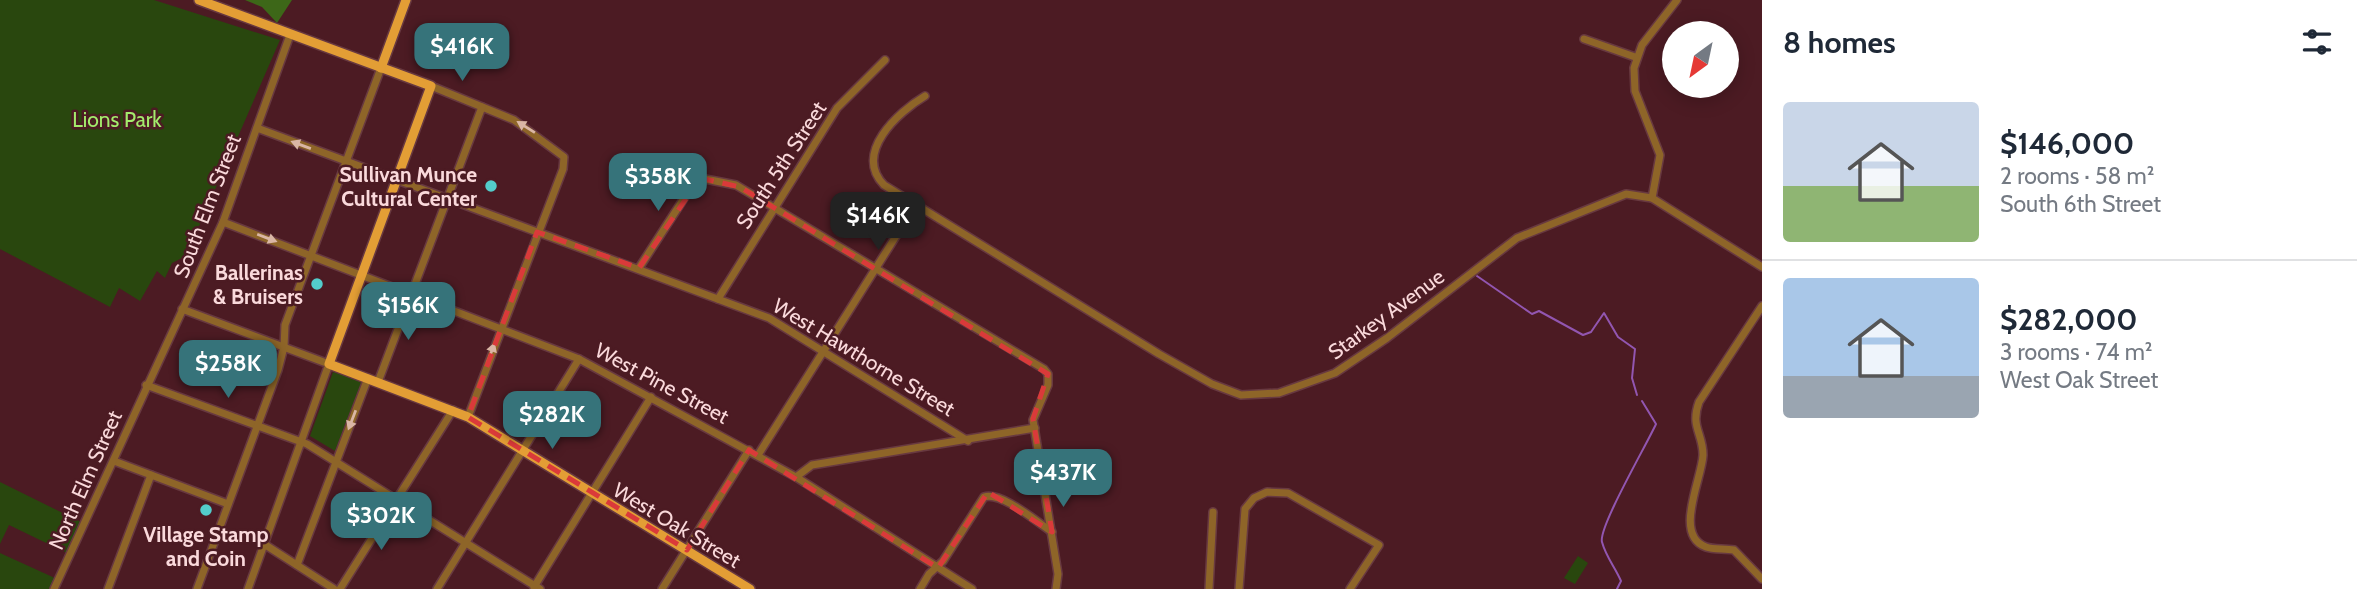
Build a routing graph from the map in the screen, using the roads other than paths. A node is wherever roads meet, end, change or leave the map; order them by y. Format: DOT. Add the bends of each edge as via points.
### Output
graph roads {
  1 [pos="199,0"];
  2 [pos="405,0"];
  3 [pos="1677,0"];
  4 [pos="290,35"];
  5 [pos="1584,39"];
  6 [pos="1636,57"];
  7 [pos="885,60"];
  8 [pos="381,68"];
  9 [pos="431,86"];
  10 [pos="925,96"];
  11 [pos="482,107"];
  12 [pos="257,128"];
  13 [pos="346,161"];
  14 [pos="397,180"];
  15 [pos="1652,198"];
  16 [pos="449,200"];
  17 [pos="774,206"];
  18 [pos="915,206"];
  19 [pos="223,222"];
  20 [pos="537,232"];
  21 [pos="311,255"];
  22 [pos="875,267"];
  23 [pos="1762,267"];
  24 [pos="639,268"];
  25 [pos="362,273"];
  26 [pos="412,293"];
  27 [pos="718,299"];
  28 [pos="1762,306"];
  29 [pos="181,309"];
  30 [pos="1759,318"];
  31 [pos="501,327"];
  32 [pos="284,347"];
  33 [pos="823,350"];
  34 [pos="579,359"];
  35 [pos="329,363"];
  36 [pos="368,378"];
  37 [pos="378,382"];
  38 [pos="146,385"];
  39 [pos="651,397"];
  40 [pos="453,410"];
  41 [pos="468,417"];
  42 [pos="257,426"];
  43 [pos="1035,428"];
  44 [pos="301,441"];
  45 [pos="968,441"];
  46 [pos="749,450"];
  47 [pos="523,451"];
  48 [pos="758,455"];
  49 [pos="114,461"];
  50 [pos="336,461"];
  51 [pos="151,475"];
  52 [pos="796,477"];
  53 [pos="592,493"];
  54 [pos="397,499"];
  55 [pos="228,504"];
  56 [pos="1213,512"];
  57 [pos="1052,532"];
  58 [pos="466,543"];
  59 [pos="264,544"];
  60 [pos="687,550"];
  61 [pos="297,565"];
  62 [pos="937,568"];
  63 [pos="1762,579"];
  64 [pos="536,588"];
  65 [pos="55,589"];
  66 [pos="108,589"];
  67 [pos="197,589"];
  68 [pos="248,589"];
  69 [pos="334,589"];
  70 [pos="341,589"];
  71 [pos="437,589"];
  72 [pos="662,589"];
  73 [pos="750,589"];
  74 [pos="920,589"];
  75 [pos="972,589"];
  76 [pos="1056,589"];
  77 [pos="1209,589"];
  78 [pos="1239,589"];
  79 [pos="1350,589"];
  1 -- 4 [label="main road"];
  2 -- 8 [label="main road"];
  3 -- 6 [label="street"];
  4 -- 8 [label="main road"];
  4 -- 12 [label="street, South Elm Street"];
  5 -- 6 [label="street"];
  6 -- 15 [label="street" via="1635,91 1660,155"];
  7 -- 17 [label="street, South 5th Street" via="836,108"];
  8 -- 9 [label="main road"];
  8 -- 13 [label="street"];
  9 -- 11 [label="street"];
  9 -- 14 [label="main road"];
  10 -- 18 [label="street, Starkey Avenue" via="907,107 882,135 873,160 880,181"];
  11 -- 16 [label="street"];
  20 -- 11 [label="street, one-way" via="564,169 564,157 514,120"];
  13 -- 12 [label="street, West Hawthorne Street, one-way"];
  12 -- 19 [label="street, South Elm Street"];
  13 -- 14 [label="street, West Hawthorne Street"];
  13 -- 21 [label="street"];
  14 -- 16 [label="street, West Hawthorne Street"];
  14 -- 25 [label="main road"];
  15 -- 18 [label="street, Starkey Avenue" via="1633,194 1611,198 1537,227 1502,247 1346,366 1307,385 1251,395 1232,393 1206,381"];
  15 -- 23 [label="street"];
  16 -- 20 [label="street, West Hawthorne Street"];
  16 -- 26 [label="street"];
  17 -- 22 [label="street"];
  17 -- 24 [label="street" via="736,185 701,178"];
  17 -- 27 [label="street, South 5th Street"];
  18 -- 22 [label="street"];
  19 -- 21 [label="street, West Pine Street, one-way"];
  19 -- 29 [label="street, South Elm Street"];
  20 -- 24 [label="street, West Hawthorne Street"];
  20 -- 31 [label="street"];
  21 -- 25 [label="street, West Pine Street"];
  21 -- 32 [label="street" via="285,325"];
  22 -- 33 [label="street"];
  22 -- 43 [label="street" via="1044,369 1049,380 1034,413"];
  24 -- 27 [label="street, West Hawthorne Street"];
  25 -- 26 [label="street, West Pine Street"];
  25 -- 35 [label="main road"];
  26 -- 31 [label="street, West Pine Street"];
  26 -- 37 [label="street"];
  27 -- 33 [label="street, West Hawthorne Street" via="769,318"];
  28 -- 30 [label="street"];
  29 -- 32 [label="street, West Oak Street"];
  29 -- 38 [label="street, South Elm Street"];
  30 -- 63 [label="street" via="1699,402 1695,415 1703,459 1689,520 1699,542 1707,548 1734,550"];
  31 -- 34 [label="street, West Pine Street"];
  41 -- 31 [label="street, one-way"];
  32 -- 35 [label="street, West Oak Street"];
  32 -- 42 [label="street"];
  33 -- 45 [label="street, West Hawthorne Street"];
  33 -- 48 [label="street"];
  34 -- 39 [label="street, West Pine Street"];
  34 -- 47 [label="street"];
  35 -- 36 [label="main road, West Oak Street"];
  35 -- 44 [label="street"];
  36 -- 37 [label="main road, West Oak Street"];
  36 -- 50 [label="street, one-way"];
  37 -- 40 [label="main road, West Oak Street"];
  38 -- 42 [label="street"];
  38 -- 49 [label="street, North Elm Street"];
  39 -- 46 [label="street, West Pine Street"];
  39 -- 53 [label="street"];
  40 -- 41 [label="main road, West Oak Street"];
  40 -- 54 [label="street"];
  41 -- 47 [label="main road, West Oak Street"];
  42 -- 44 [label="street"];
  42 -- 55 [label="street"];
  43 -- 45 [label="street"];
  43 -- 57 [label="street"];
  44 -- 50 [label="street"];
  44 -- 59 [label="street"];
  45 -- 52 [label="street" via="812,466"];
  46 -- 48 [label="street, West Pine Street"];
  46 -- 60 [label="street"];
  47 -- 53 [label="main road, West Oak Street"];
  47 -- 58 [label="street"];
  48 -- 52 [label="street, West Pine Street"];
  49 -- 51 [label="street"];
  49 -- 65 [label="street, North Elm Street"];
  50 -- 54 [label="street"];
  50 -- 61 [label="street"];
  51 -- 55 [label="street"];
  51 -- 66 [label="street"];
  52 -- 62 [label="street, West Pine Street"];
  53 -- 60 [label="main road, West Oak Street"];
  53 -- 64 [label="street"];
  54 -- 58 [label="street"];
  54 -- 70 [label="street"];
  55 -- 67 [label="street"];
  56 -- 77 [label="street"];
  57 -- 62 [label="street" via="990,495 979,503"];
  57 -- 76 [label="street"];
  58 -- 64 [label="street"];
  58 -- 71 [label="street"];
  59 -- 61 [label="street"];
  59 -- 68 [label="street"];
  60 -- 72 [label="street"];
  60 -- 73 [label="main road, West Oak Street"];
  61 -- 69 [label="street"];
  62 -- 74 [label="street"];
  62 -- 75 [label="street, West Pine Street"];
  78 -- 79 [label="street" via="1245,509 1267,492 1288,493 1379,545"];
}
